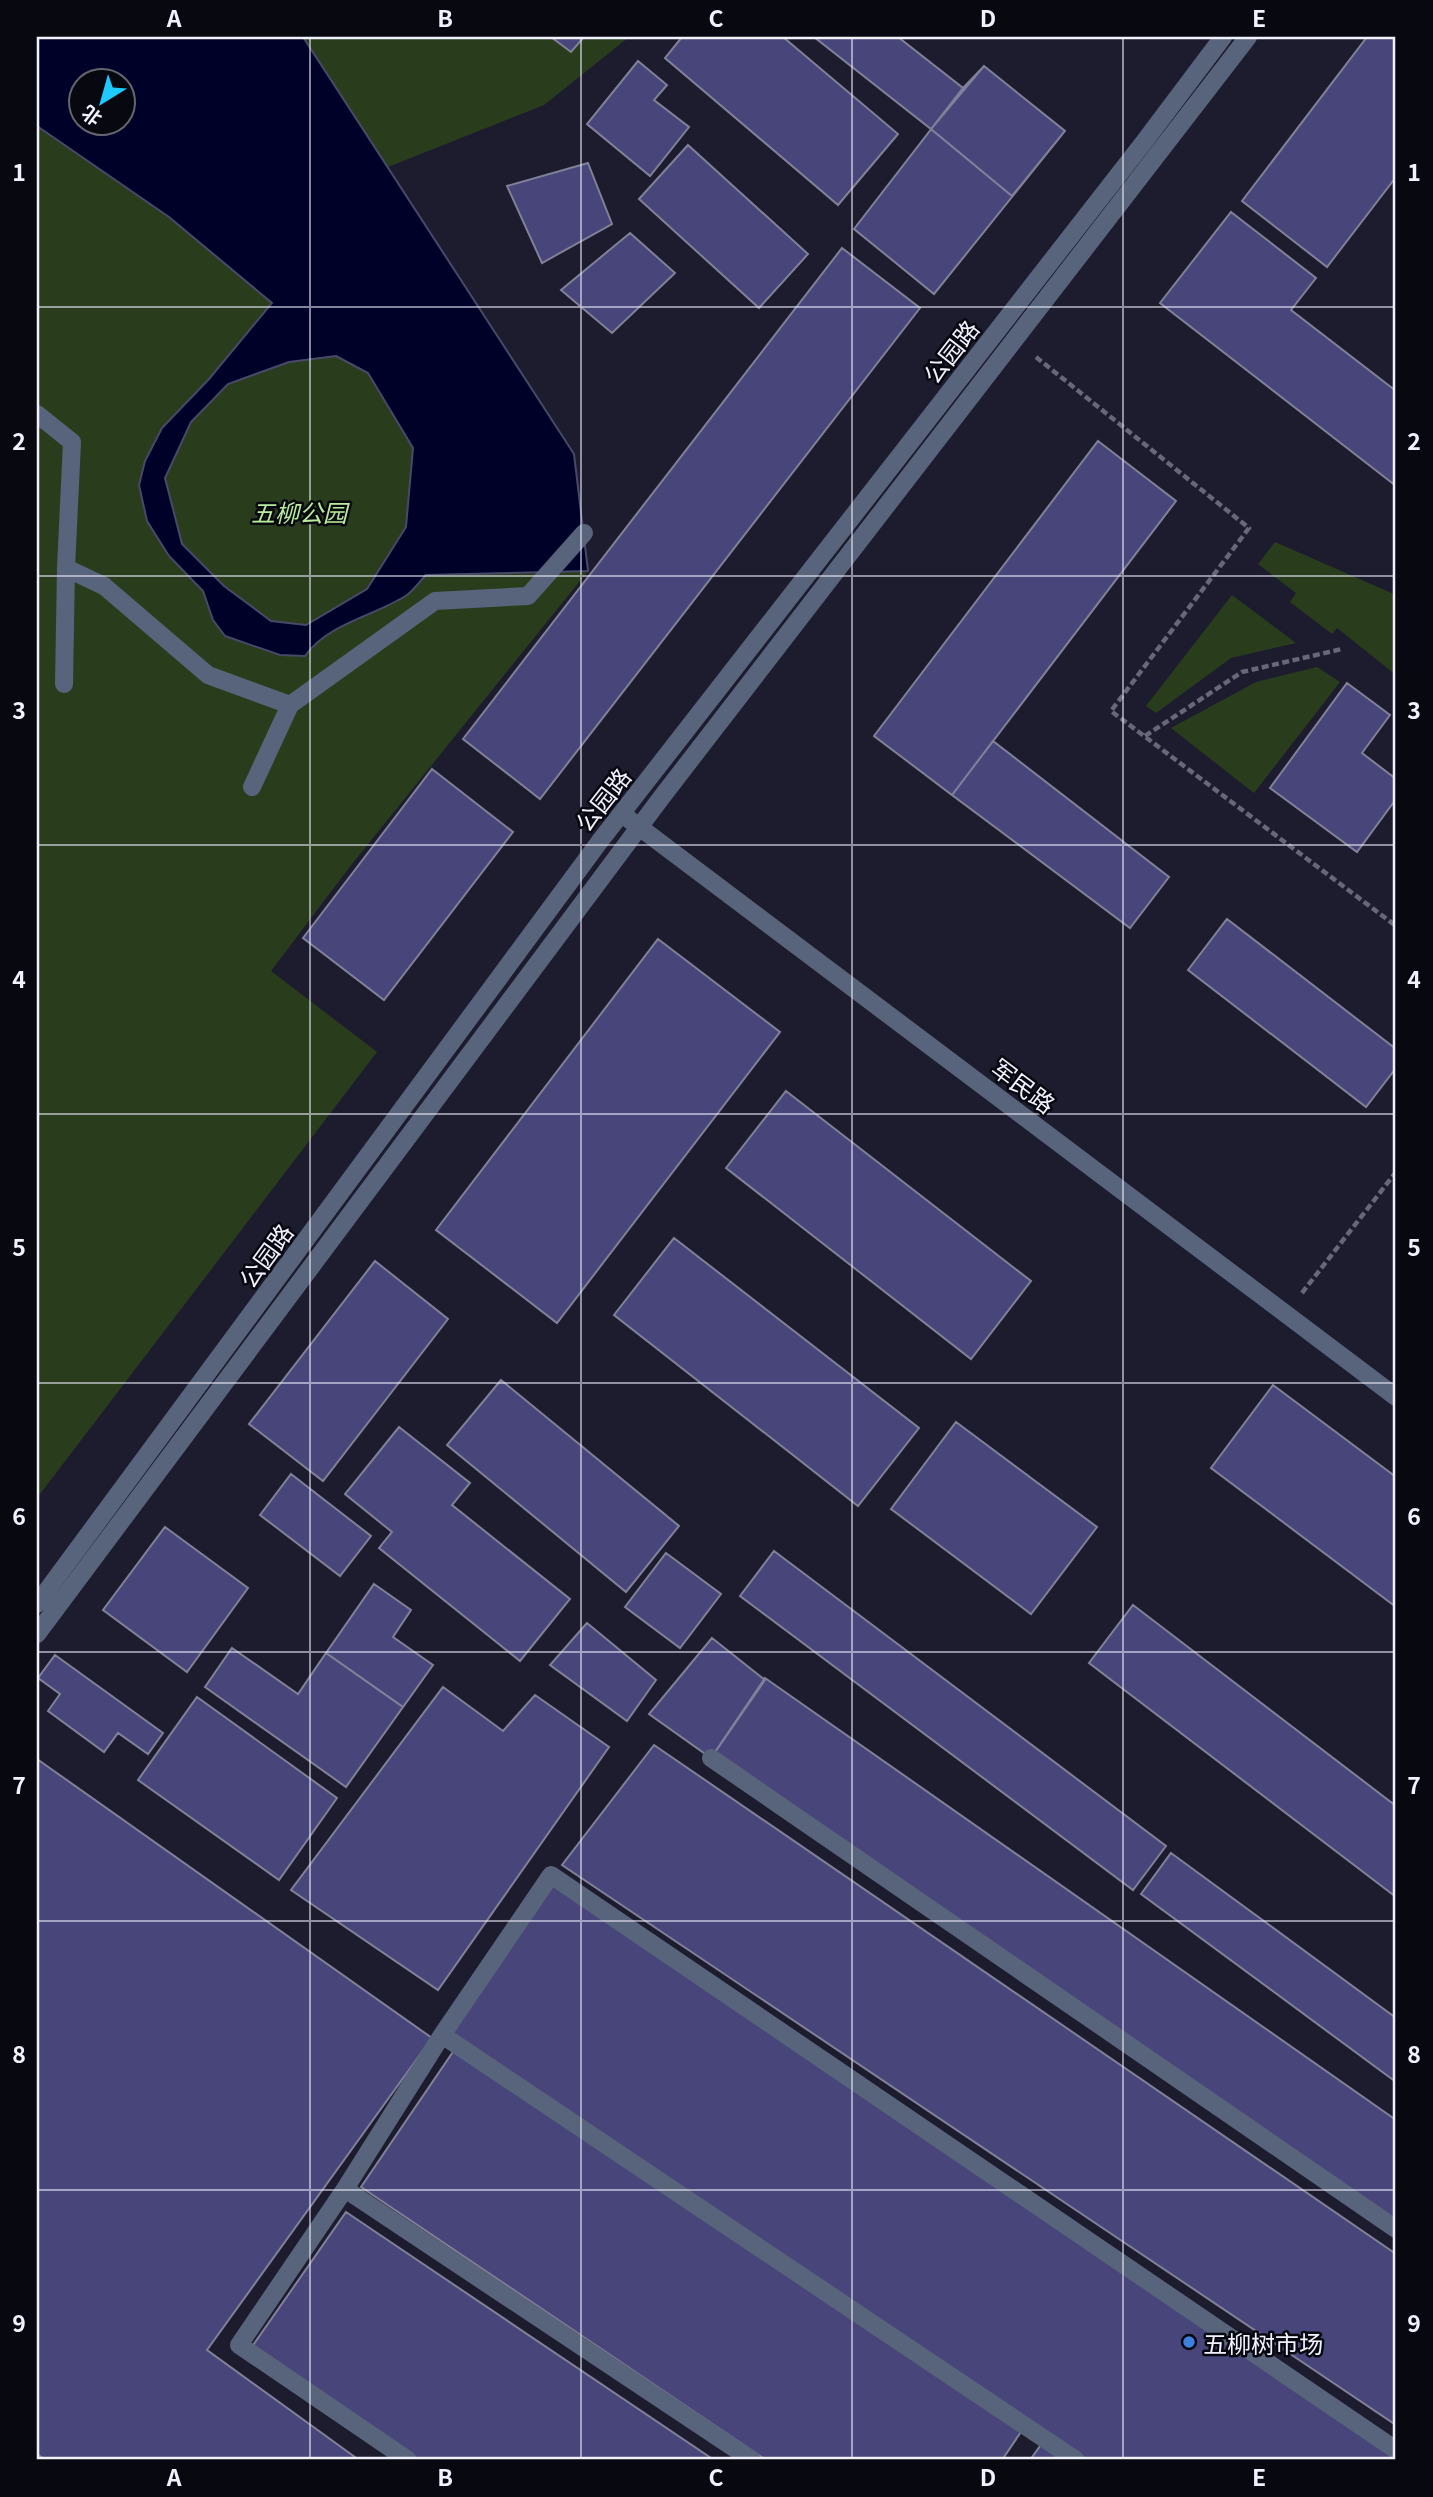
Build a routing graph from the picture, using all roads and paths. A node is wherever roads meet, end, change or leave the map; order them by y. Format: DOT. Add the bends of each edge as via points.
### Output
graph roads {
  1 [pos="1223,37"];
  2 [pos="1248,37"];
  3 [pos="1015,340"];
  4 [pos="37,414"];
  5 [pos="584,533"];
  6 [pos="66,568"];
  7 [pos="1342,649"];
  8 [pos="64,684"];
  9 [pos="290,705"];
  10 [pos="1145,736"];
  11 [pos="252,787"];
  12 [pos="622,814"];
  13 [pos="639,827"];
  14 [pos="1396,926"];
  15 [pos="1396,1172"];
  16 [pos="1287,1314"];
  17 [pos="1396,1397"];
  18 [pos="37,1604"];
  19 [pos="37,1634"];
  20 [pos="711,1758"];
  21 [pos="442,2035"];
  22 [pos="345,2189"];
  23 [pos="1396,2229"];
  24 [pos="1396,2450"];
  25 [pos="408,2460"];
  26 [pos="752,2460"];
  27 [pos="1076,2460"];
  1 -- 12 [label="street, 公园路"];
  2 -- 3 [label="street"];
  3 -- 10 [label="path" via="1249,528 1111,711"];
  3 -- 13 [label="street"];
  4 -- 6 [label="street" via="72,442"];
  5 -- 9 [label="street" via="528,596 435,601"];
  6 -- 8 [label="street"];
  6 -- 9 [label="street" via="104,586 208,675"];
  7 -- 10 [label="path" via="1242,672"];
  9 -- 11 [label="street"];
  10 -- 14 [label="path"];
  12 -- 13 [label="street, 军民路"];
  12 -- 18 [label="street, 公园路"];
  13 -- 16 [label="street, 军民路"];
  13 -- 19 [label="street"];
  15 -- 16 [label="path"];
  16 -- 17 [label="street, 军民路"];
  20 -- 23 [label="street"];
  21 -- 22 [label="street"];
  21 -- 24 [label="street" via="551,1875"];
  21 -- 27 [label="street"];
  22 -- 25 [label="street" via="239,2345"];
  22 -- 26 [label="street"];
}
